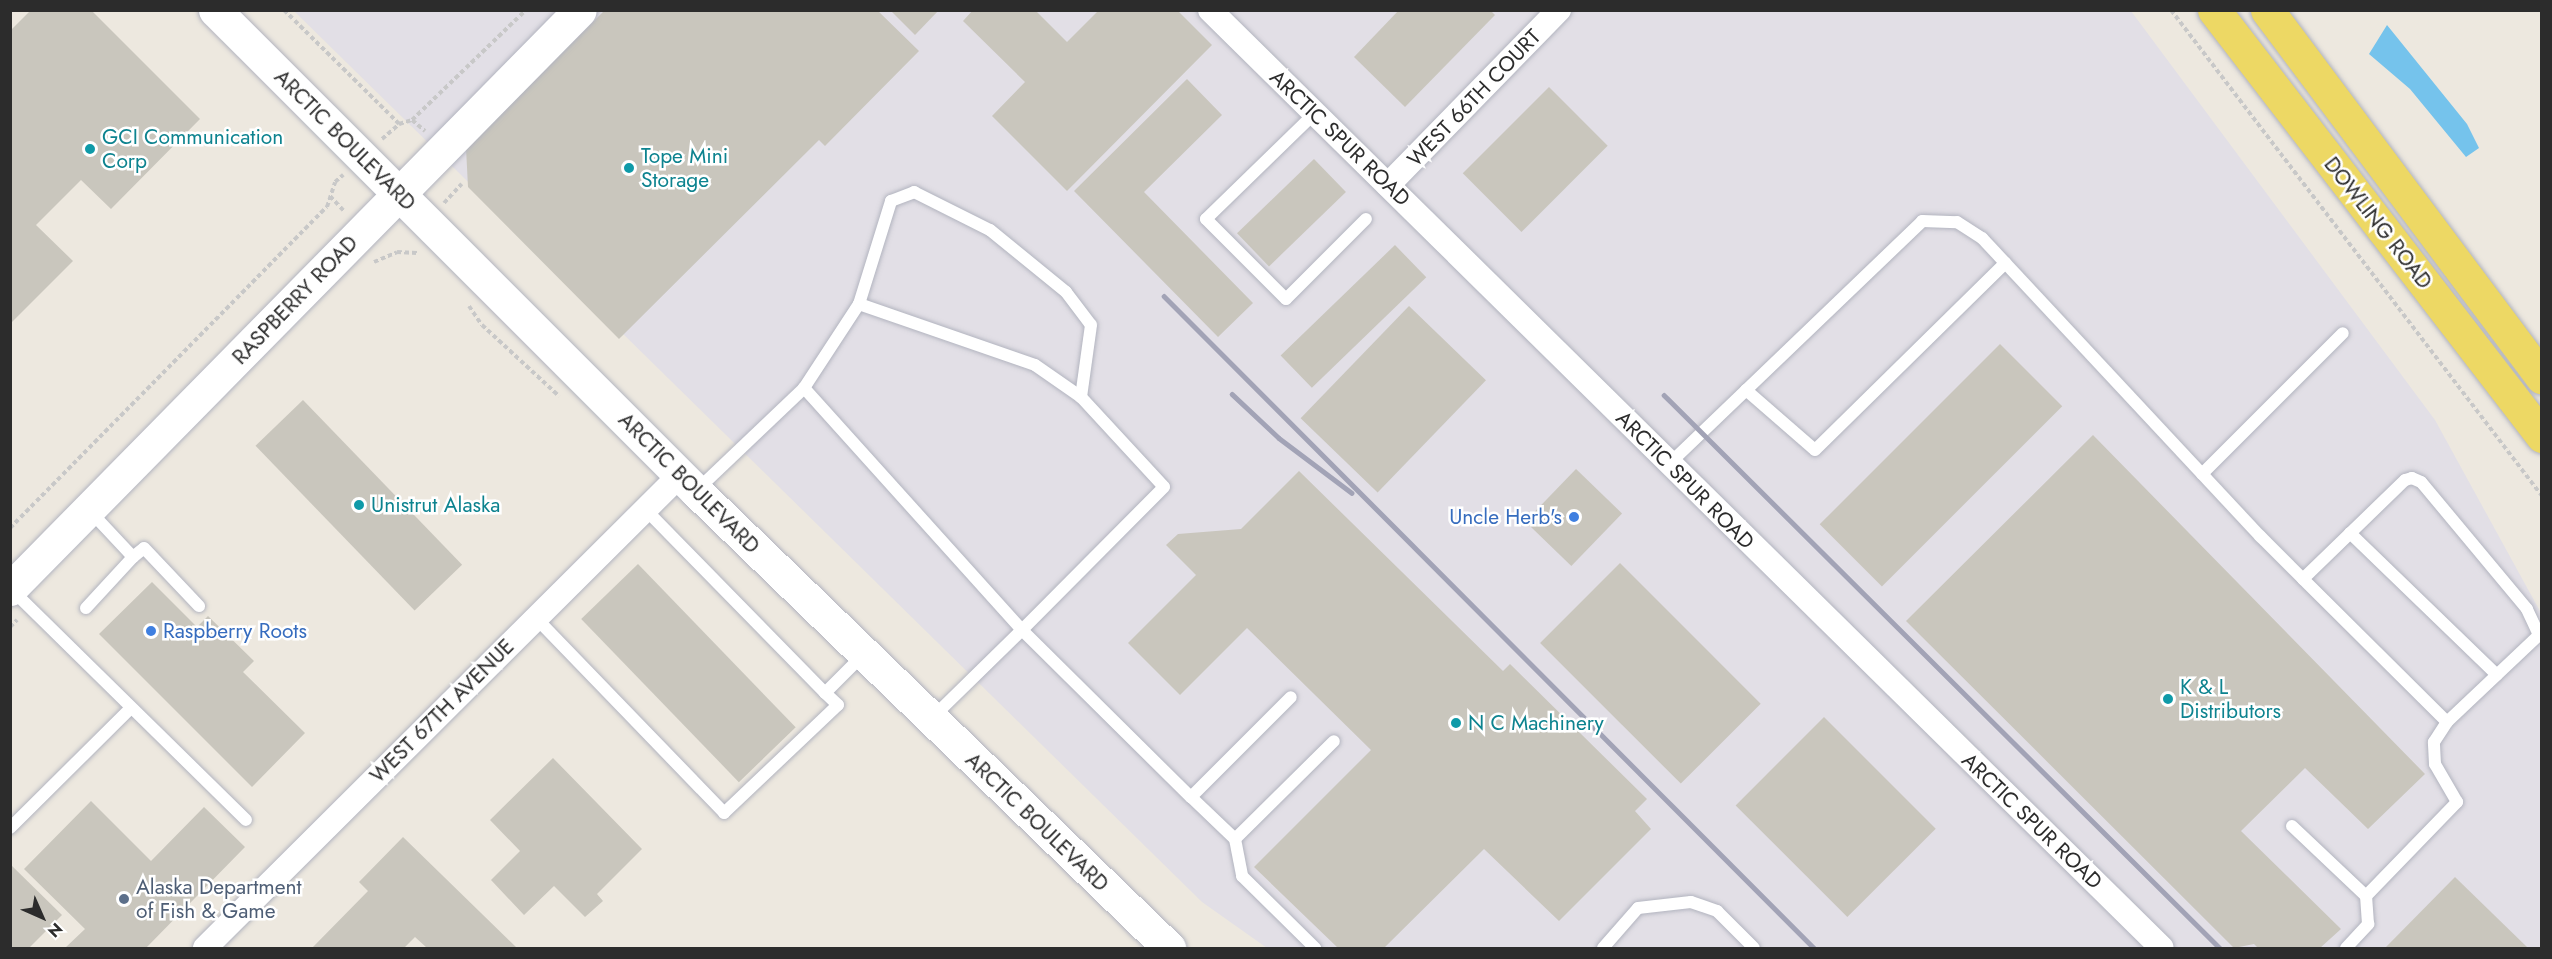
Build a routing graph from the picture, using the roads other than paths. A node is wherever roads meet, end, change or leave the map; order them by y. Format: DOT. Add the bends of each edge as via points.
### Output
graph roads {
  1 [pos="215,10"];
  2 [pos="580,10"];
  3 [pos="1210,10"];
  4 [pos="1559,10"];
  5 [pos="2214,10"];
  6 [pos="2266,10"];
  7 [pos="1315,113"];
  8 [pos="1388,186"];
  9 [pos="399,194"];
  10 [pos="1366,219"];
  11 [pos="2005,263"];
  12 [pos="859,304"];
  13 [pos="2343,333"];
  14 [pos="2541,377"];
  15 [pos="804,388"];
  16 [pos="1746,390"];
  17 [pos="1081,397"];
  18 [pos="2541,436"];
  19 [pos="1669,464"];
  20 [pos="2202,474"];
  21 [pos="688,483"];
  22 [pos="645,509"];
  23 [pos="89,510"];
  24 [pos="2350,533"];
  25 [pos="133,557"];
  26 [pos="2303,579"];
  27 [pos="17,595"];
  28 [pos="199,606"];
  29 [pos="86,608"];
  30 [pos="536,618"];
  31 [pos="1022,630"];
  32 [pos="864,654"];
  33 [pos="2497,675"];
  34 [pos="825,693"];
  35 [pos="1291,697"];
  36 [pos="131,708"];
  37 [pos="931,719"];
  38 [pos="2447,722"];
  39 [pos="1334,741"];
  40 [pos="1191,797"];
  41 [pos="246,820"];
  42 [pos="2292,826"];
  43 [pos="10,828"];
  44 [pos="1235,839"];
  45 [pos="2366,896"];
  46 [pos="205,948"];
  47 [pos="1169,948"];
  48 [pos="1315,948"];
  49 [pos="1603,948"];
  50 [pos="1754,948"];
  51 [pos="2162,948"];
  52 [pos="2346,948"];
  1 -- 9 [label="main road, ARCTIC BOULEVARD"];
  2 -- 9 [label="main road, RASPBERRY ROAD"];
  3 -- 7 [label="street, ARCTIC SPUR ROAD"];
  4 -- 8 [label="street, WEST 66TH COURT"];
  5 -- 18 [label="main road, DOWLING ROAD"];
  6 -- 14 [label="main road, DOWLING ROAD"];
  7 -- 8 [label="street, ARCTIC SPUR ROAD"];
  7 -- 10 [label="lane" via="1206,219 1286,299"];
  8 -- 19 [label="street, ARCTIC SPUR ROAD"];
  9 -- 21 [label="main road, ARCTIC BOULEVARD"];
  9 -- 23 [label="main road, RASPBERRY ROAD"];
  11 -- 16 [label="lane" via="1957,222 1922,221"];
  11 -- 16 [label="lane" via="1815,450"];
  11 -- 20 [label="lane"];
  12 -- 15 [label="lane"];
  12 -- 17 [label="lane" via="1035,365"];
  12 -- 17 [label="lane" via="891,201 914,192 990,230 1066,292 1091,326"];
  13 -- 20 [label="lane"];
  15 -- 21 [label="lane"];
  15 -- 31 [label="lane"];
  16 -- 19 [label="lane"];
  17 -- 31 [label="lane" via="1164,488"];
  19 -- 51 [label="street, ARCTIC SPUR ROAD"];
  20 -- 26 [label="lane"];
  21 -- 22 [label="street, WEST 67TH AVENUE"];
  21 -- 32 [label="main road, ARCTIC BOULEVARD"];
  22 -- 30 [label="street, WEST 67TH AVENUE"];
  22 -- 34 [label="lane"];
  23 -- 25 [label="lane"];
  23 -- 27 [label="main road, RASPBERRY ROAD"];
  24 -- 26 [label="lane"];
  24 -- 33 [label="lane"];
  24 -- 33 [label="lane" via="2405,480 2421,482 2527,609 2539,635"];
  25 -- 28 [label="lane" via="144,548"];
  25 -- 29 [label="lane"];
  26 -- 38 [label="lane"];
  27 -- 36 [label="lane"];
  30 -- 34 [label="lane" via="724,813 838,705"];
  30 -- 46 [label="street, WEST 67TH AVENUE"];
  31 -- 37 [label="lane"];
  31 -- 40 [label="lane"];
  32 -- 34 [label="lane"];
  32 -- 37 [label="main road, ARCTIC BOULEVARD"];
  33 -- 38 [label="lane"];
  35 -- 40 [label="lane"];
  36 -- 41 [label="lane"];
  36 -- 43 [label="lane"];
  37 -- 47 [label="main road, ARCTIC BOULEVARD"];
  38 -- 45 [label="lane" via="2434,742 2435,764 2457,802"];
  39 -- 44 [label="lane"];
  40 -- 44 [label="lane"];
  42 -- 45 [label="lane"];
  44 -- 48 [label="lane" via="1242,876"];
  45 -- 52 [label="lane" via="2368,924"];
  49 -- 50 [label="lane" via="1638,908 1691,902 1717,911"];
}
